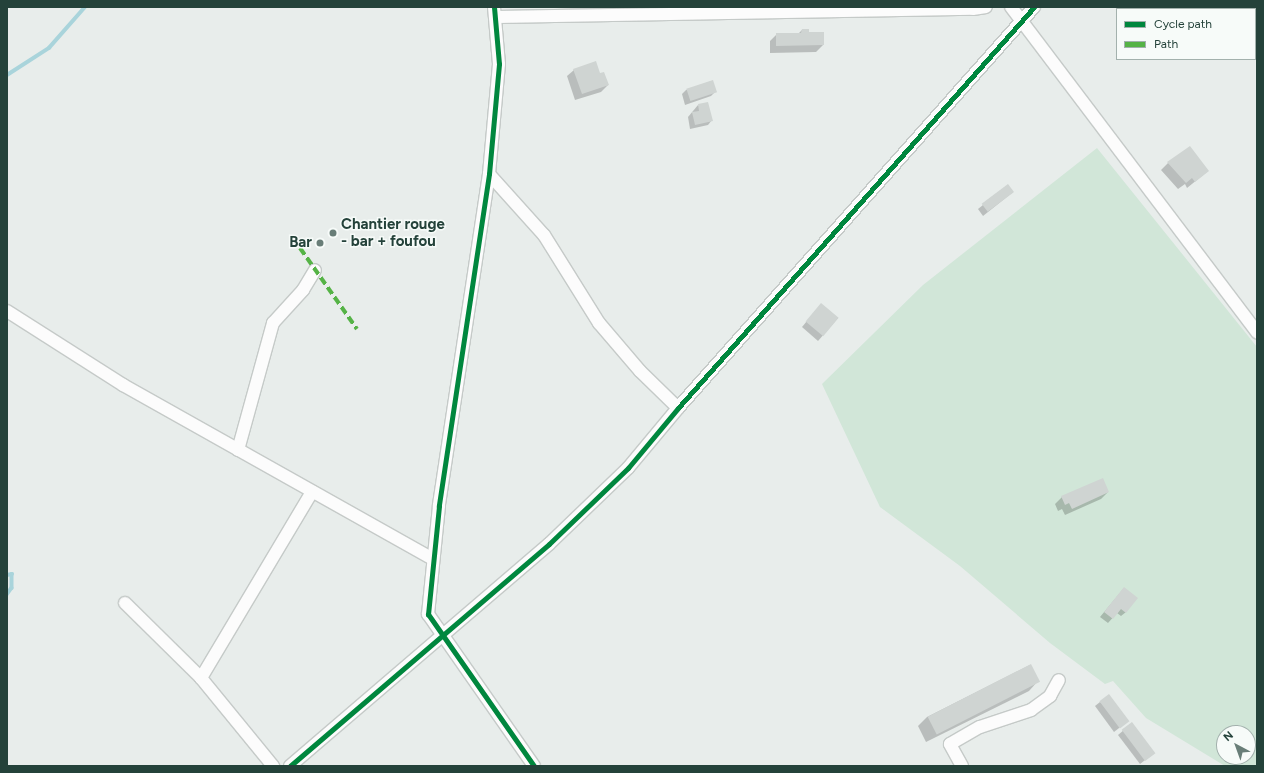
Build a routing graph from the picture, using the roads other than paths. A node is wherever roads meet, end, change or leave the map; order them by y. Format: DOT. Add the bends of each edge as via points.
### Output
graph roads {
  1 [pos="986,7"];
  2 [pos="1011,7"];
  3 [pos="1034,7"];
  4 [pos="495,12"];
  5 [pos="1023,20"];
  6 [pos="489,174"];
  7 [pos="315,270"];
  8 [pos="7,311"];
  9 [pos="1257,332"];
  10 [pos="678,408"];
  11 [pos="238,450"];
  12 [pos="312,492"];
  13 [pos="433,559"];
  14 [pos="125,604"];
  15 [pos="440,635"];
  16 [pos="201,678"];
  17 [pos="1059,680"];
  18 [pos="273,766"];
  19 [pos="290,766"];
  20 [pos="534,766"];
  21 [pos="962,766"];
  1 -- 4 [label="street"];
  2 -- 5 [label="street"];
  3 -- 5 [label="street"];
  4 -- 6 [label="street" via="498,64"];
  5 -- 9 [label="street"];
  5 -- 10 [label="street"];
  6 -- 10 [label="street" via="544,235 599,323 640,371"];
  6 -- 13 [label="street"];
  7 -- 11 [label="street" via="303,290 273,323"];
  8 -- 11 [label="street" via="123,385"];
  10 -- 15 [label="street" via="628,468 549,544"];
  11 -- 12 [label="street"];
  12 -- 13 [label="street"];
  12 -- 16 [label="street"];
  13 -- 15 [label="street" via="428,614"];
  14 -- 16 [label="street"];
  15 -- 19 [label="street"];
  15 -- 20 [label="street"];
  16 -- 18 [label="street"];
  17 -- 21 [label="street" via="1050,696 1031,710 980,728 950,744"];
}
